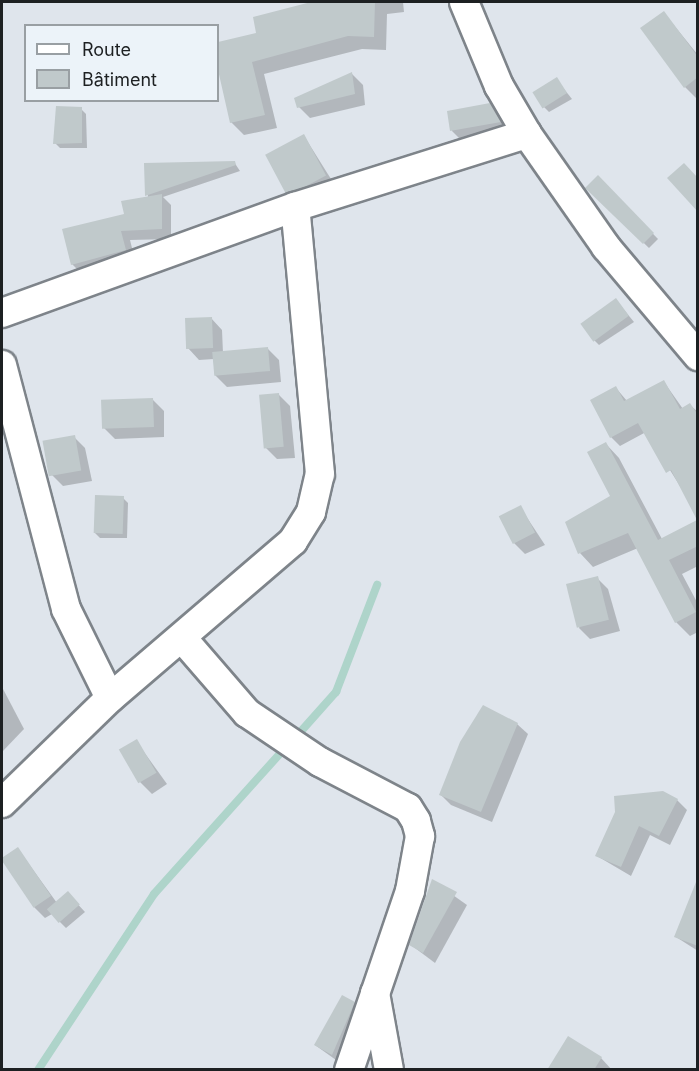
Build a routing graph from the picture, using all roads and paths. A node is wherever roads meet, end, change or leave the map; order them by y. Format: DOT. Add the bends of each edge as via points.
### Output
graph roads {
  1 [pos="464,2"];
  2 [pos="527,134"];
  3 [pos="295,207"];
  4 [pos="2,313"];
  5 [pos="696,352"];
  6 [pos="2,365"];
  7 [pos="182,638"];
  8 [pos="110,698"];
  9 [pos="2,803"];
  10 [pos="374,988"];
  11 [pos="349,1070"];
  12 [pos="389,1070"];
  1 -- 2 [label="street" via="499,86"];
  2 -- 3 [label="street"];
  2 -- 5 [label="street" via="606,247"];
  3 -- 4 [label="street"];
  3 -- 7 [label="street" via="320,474 311,512 293,541"];
  6 -- 8 [label="street" via="66,609"];
  7 -- 8 [label="street"];
  7 -- 10 [label="street" via="247,713 320,762 408,808 416,821 420,836 411,891"];
  8 -- 9 [label="street"];
  10 -- 11 [label="street"];
  10 -- 12 [label="street"];
}
